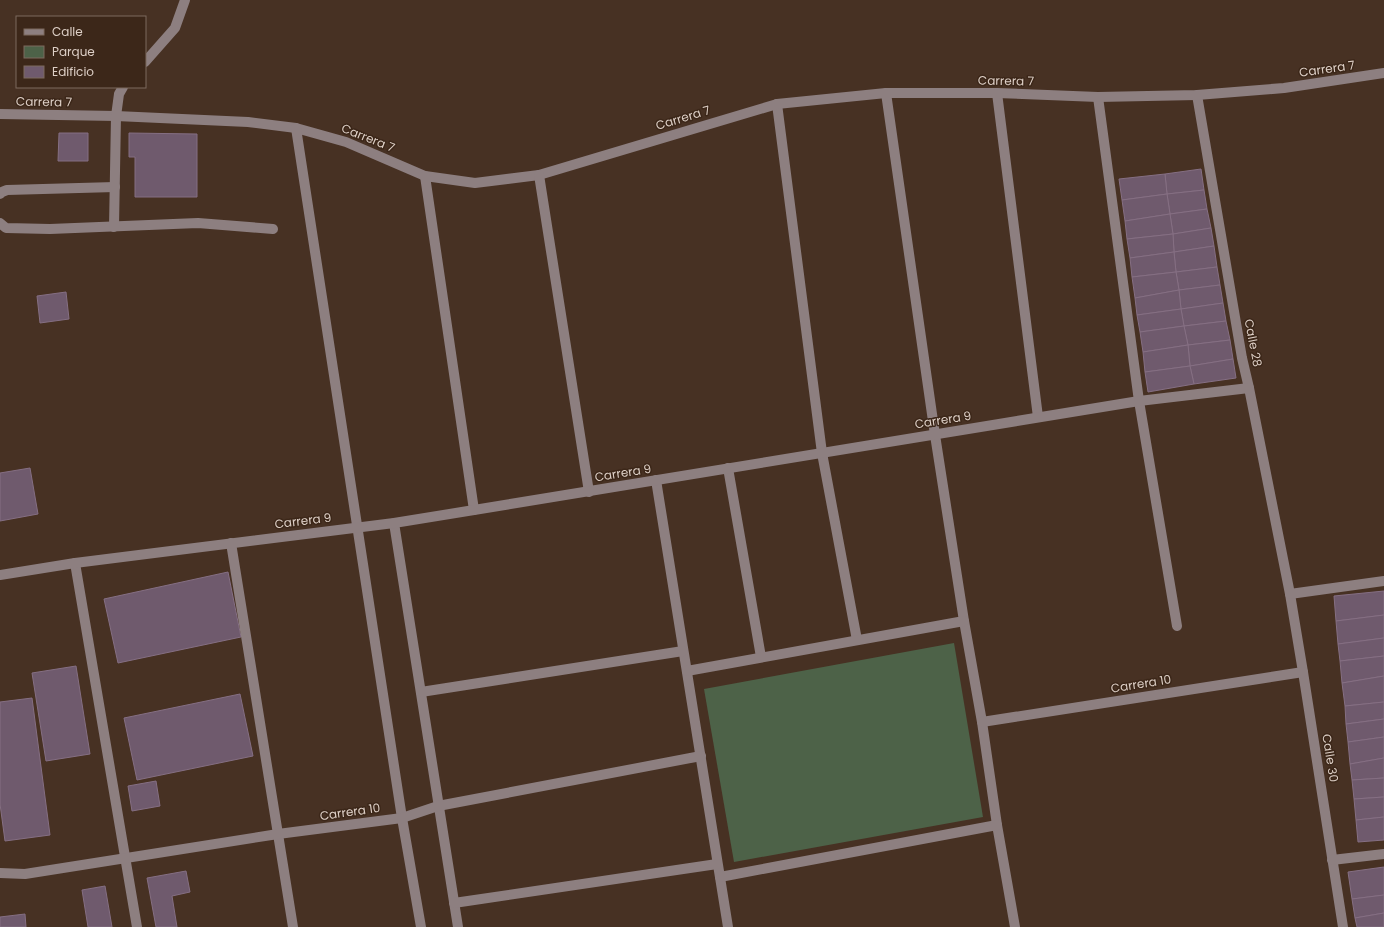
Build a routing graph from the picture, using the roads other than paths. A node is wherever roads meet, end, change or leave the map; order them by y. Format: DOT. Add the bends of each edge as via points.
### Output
graph roads {
  1 [pos="185,0"];
  2 [pos="146,61"];
  3 [pos="1384,73"];
  4 [pos="122,88"];
  5 [pos="886,93"];
  6 [pos="997,93"];
  7 [pos="1198,95"];
  8 [pos="1098,97"];
  9 [pos="777,104"];
  10 [pos="0,114"];
  11 [pos="116,116"];
  12 [pos="296,128"];
  13 [pos="539,175"];
  14 [pos="425,176"];
  15 [pos="115,188"];
  16 [pos="0,194"];
  17 [pos="0,223"];
  18 [pos="114,227"];
  19 [pos="273,229"];
  20 [pos="1249,388"];
  21 [pos="1138,401"];
  22 [pos="1038,417"];
  23 [pos="935,434"];
  24 [pos="822,453"];
  25 [pos="728,468"];
  26 [pos="656,480"];
  27 [pos="589,492"];
  28 [pos="474,510"];
  29 [pos="394,522"];
  30 [pos="358,527"];
  31 [pos="232,543"];
  32 [pos="75,563"];
  33 [pos="0,575"];
  34 [pos="1384,581"];
  35 [pos="1290,594"];
  36 [pos="964,621"];
  37 [pos="1177,626"];
  38 [pos="857,640"];
  39 [pos="683,650"];
  40 [pos="761,657"];
  41 [pos="686,671"];
  42 [pos="1304,672"];
  43 [pos="421,692"];
  44 [pos="982,722"];
  45 [pos="700,756"];
  46 [pos="438,806"];
  47 [pos="402,818"];
  48 [pos="997,825"];
  49 [pos="278,834"];
  50 [pos="1384,854"];
  51 [pos="125,858"];
  52 [pos="1332,860"];
  53 [pos="718,864"];
  54 [pos="0,873"];
  55 [pos="720,877"];
  56 [pos="454,903"];
  57 [pos="138,927"];
  58 [pos="293,927"];
  59 [pos="421,927"];
  60 [pos="458,927"];
  61 [pos="728,927"];
  62 [pos="1015,927"];
  63 [pos="1343,927"];
  1 -- 2 [label="street" via="175,28"];
  3 -- 7 [label="street, Carrera 7" via="1284,88"];
  4 -- 11 [label="street"];
  5 -- 6 [label="street, Carrera 7"];
  5 -- 9 [label="street, Carrera 7"];
  5 -- 23 [label="street"];
  6 -- 8 [label="street, Carrera 7"];
  6 -- 22 [label="street"];
  7 -- 8 [label="street, Carrera 7"];
  7 -- 20 [label="street, Calle 28"];
  8 -- 21 [label="street"];
  9 -- 13 [label="street, Carrera 7"];
  9 -- 24 [label="street"];
  10 -- 11 [label="street, Carrera 7"];
  11 -- 12 [label="street, Carrera 7" via="248,122"];
  11 -- 15 [label="street"];
  12 -- 14 [label="street, Carrera 7" via="346,142"];
  12 -- 30 [label="street"];
  13 -- 14 [label="street, Carrera 7" via="475,183"];
  13 -- 27 [label="street"];
  14 -- 28 [label="street"];
  15 -- 16 [label="street" via="7,190"];
  15 -- 18 [label="street"];
  17 -- 18 [label="street" via="6,228"];
  18 -- 19 [label="street" via="198,224"];
  20 -- 21 [label="street, Carrera 9"];
  20 -- 35 [label="street, Calle 28"];
  21 -- 22 [label="street, Carrera 9"];
  21 -- 37 [label="street"];
  22 -- 23 [label="street, Carrera 9"];
  23 -- 24 [label="street, Carrera 9"];
  23 -- 36 [label="street"];
  24 -- 25 [label="street, Carrera 9"];
  24 -- 38 [label="street"];
  25 -- 26 [label="street, Carrera 9"];
  25 -- 40 [label="street"];
  26 -- 27 [label="street, Carrera 9"];
  26 -- 39 [label="street"];
  27 -- 28 [label="street, Carrera 9"];
  28 -- 29 [label="street, Carrera 9"];
  29 -- 30 [label="street, Carrera 9"];
  29 -- 43 [label="street"];
  30 -- 31 [label="street, Carrera 9"];
  30 -- 47 [label="street"];
  31 -- 32 [label="street, Carrera 9"];
  31 -- 49 [label="street"];
  32 -- 33 [label="street, Carrera 9"];
  32 -- 51 [label="street"];
  34 -- 35 [label="street"];
  35 -- 42 [label="street, Calle 30"];
  36 -- 38 [label="street"];
  36 -- 44 [label="street"];
  38 -- 40 [label="street"];
  39 -- 41 [label="street"];
  39 -- 43 [label="street"];
  40 -- 41 [label="street"];
  41 -- 45 [label="street"];
  42 -- 44 [label="street, Carrera 10"];
  42 -- 52 [label="street, Calle 30"];
  43 -- 46 [label="street"];
  44 -- 48 [label="street"];
  45 -- 46 [label="street, Carrera 10"];
  45 -- 53 [label="street"];
  46 -- 47 [label="street, Carrera 10"];
  46 -- 56 [label="street"];
  47 -- 49 [label="street, Carrera 10"];
  47 -- 59 [label="street"];
  48 -- 55 [label="street"];
  48 -- 62 [label="street"];
  49 -- 51 [label="street, Carrera 10"];
  49 -- 58 [label="street"];
  50 -- 52 [label="street"];
  51 -- 54 [label="street, Carrera 10" via="25,874"];
  51 -- 57 [label="street"];
  52 -- 63 [label="street, Calle 30"];
  53 -- 55 [label="street"];
  53 -- 56 [label="street"];
  55 -- 61 [label="street"];
  56 -- 60 [label="street"];
}
